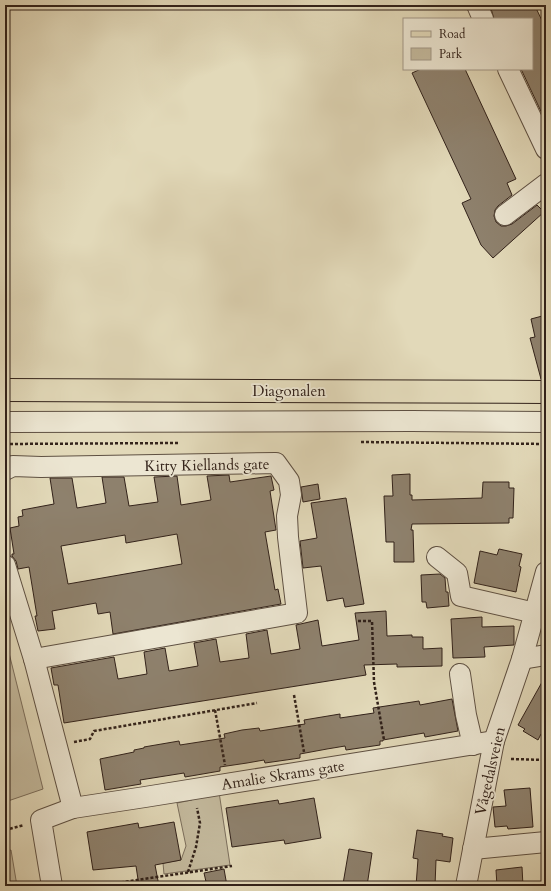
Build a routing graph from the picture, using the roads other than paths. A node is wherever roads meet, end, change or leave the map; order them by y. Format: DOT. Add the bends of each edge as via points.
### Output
graph roads {
  1 [pos="476,5"];
  2 [pos="482,18"];
  3 [pos="508,70"];
  4 [pos="546,148"];
  5 [pos="546,184"];
  6 [pos="505,215"];
  7 [pos="5,382"];
  8 [pos="5,390"];
  9 [pos="32,390"];
  10 [pos="546,392"];
  11 [pos="5,422"];
  12 [pos="546,422"];
  13 [pos="5,470"];
  14 [pos="437,557"];
  15 [pos="13,572"];
  16 [pos="546,572"];
  17 [pos="534,613"];
  18 [pos="546,655"];
  19 [pos="34,659"];
  20 [pos="522,659"];
  21 [pos="460,674"];
  22 [pos="494,741"];
  23 [pos="473,745"];
  24 [pos="72,808"];
  25 [pos="546,842"];
  26 [pos="473,849"];
  27 [pos="52,886"];
  28 [pos="466,886"];
  1 -- 2 [label="street"];
  3 -- 4 [label="street"];
  5 -- 6 [label="street"];
  7 -- 9 [label="main road, Diagonalen"];
  8 -- 9 [label="main road, Diagonalen"];
  9 -- 10 [label="main road, Diagonalen"];
  11 -- 12 [label="street"];
  13 -- 19 [label="street, Kitty Kiellands gate" via="13,466 276,463 289,481 291,495 287,516 288,537 297,613"];
  14 -- 17 [label="street" via="457,573 461,596"];
  15 -- 19 [label="street"];
  16 -- 17 [label="street, Vågedalsveien"];
  17 -- 20 [label="street, Vågedalsveien"];
  18 -- 20 [label="street"];
  19 -- 24 [label="street"];
  20 -- 22 [label="street, Vågedalsveien"];
  21 -- 23 [label="street"];
  22 -- 23 [label="street, Amalie Skrams gate"];
  22 -- 26 [label="street, Vågedalsveien"];
  23 -- 24 [label="street, Amalie Skrams gate"];
  24 -- 27 [label="street" via="41,820"];
  25 -- 26 [label="street"];
  26 -- 28 [label="street, Vågedalsveien"];
}
